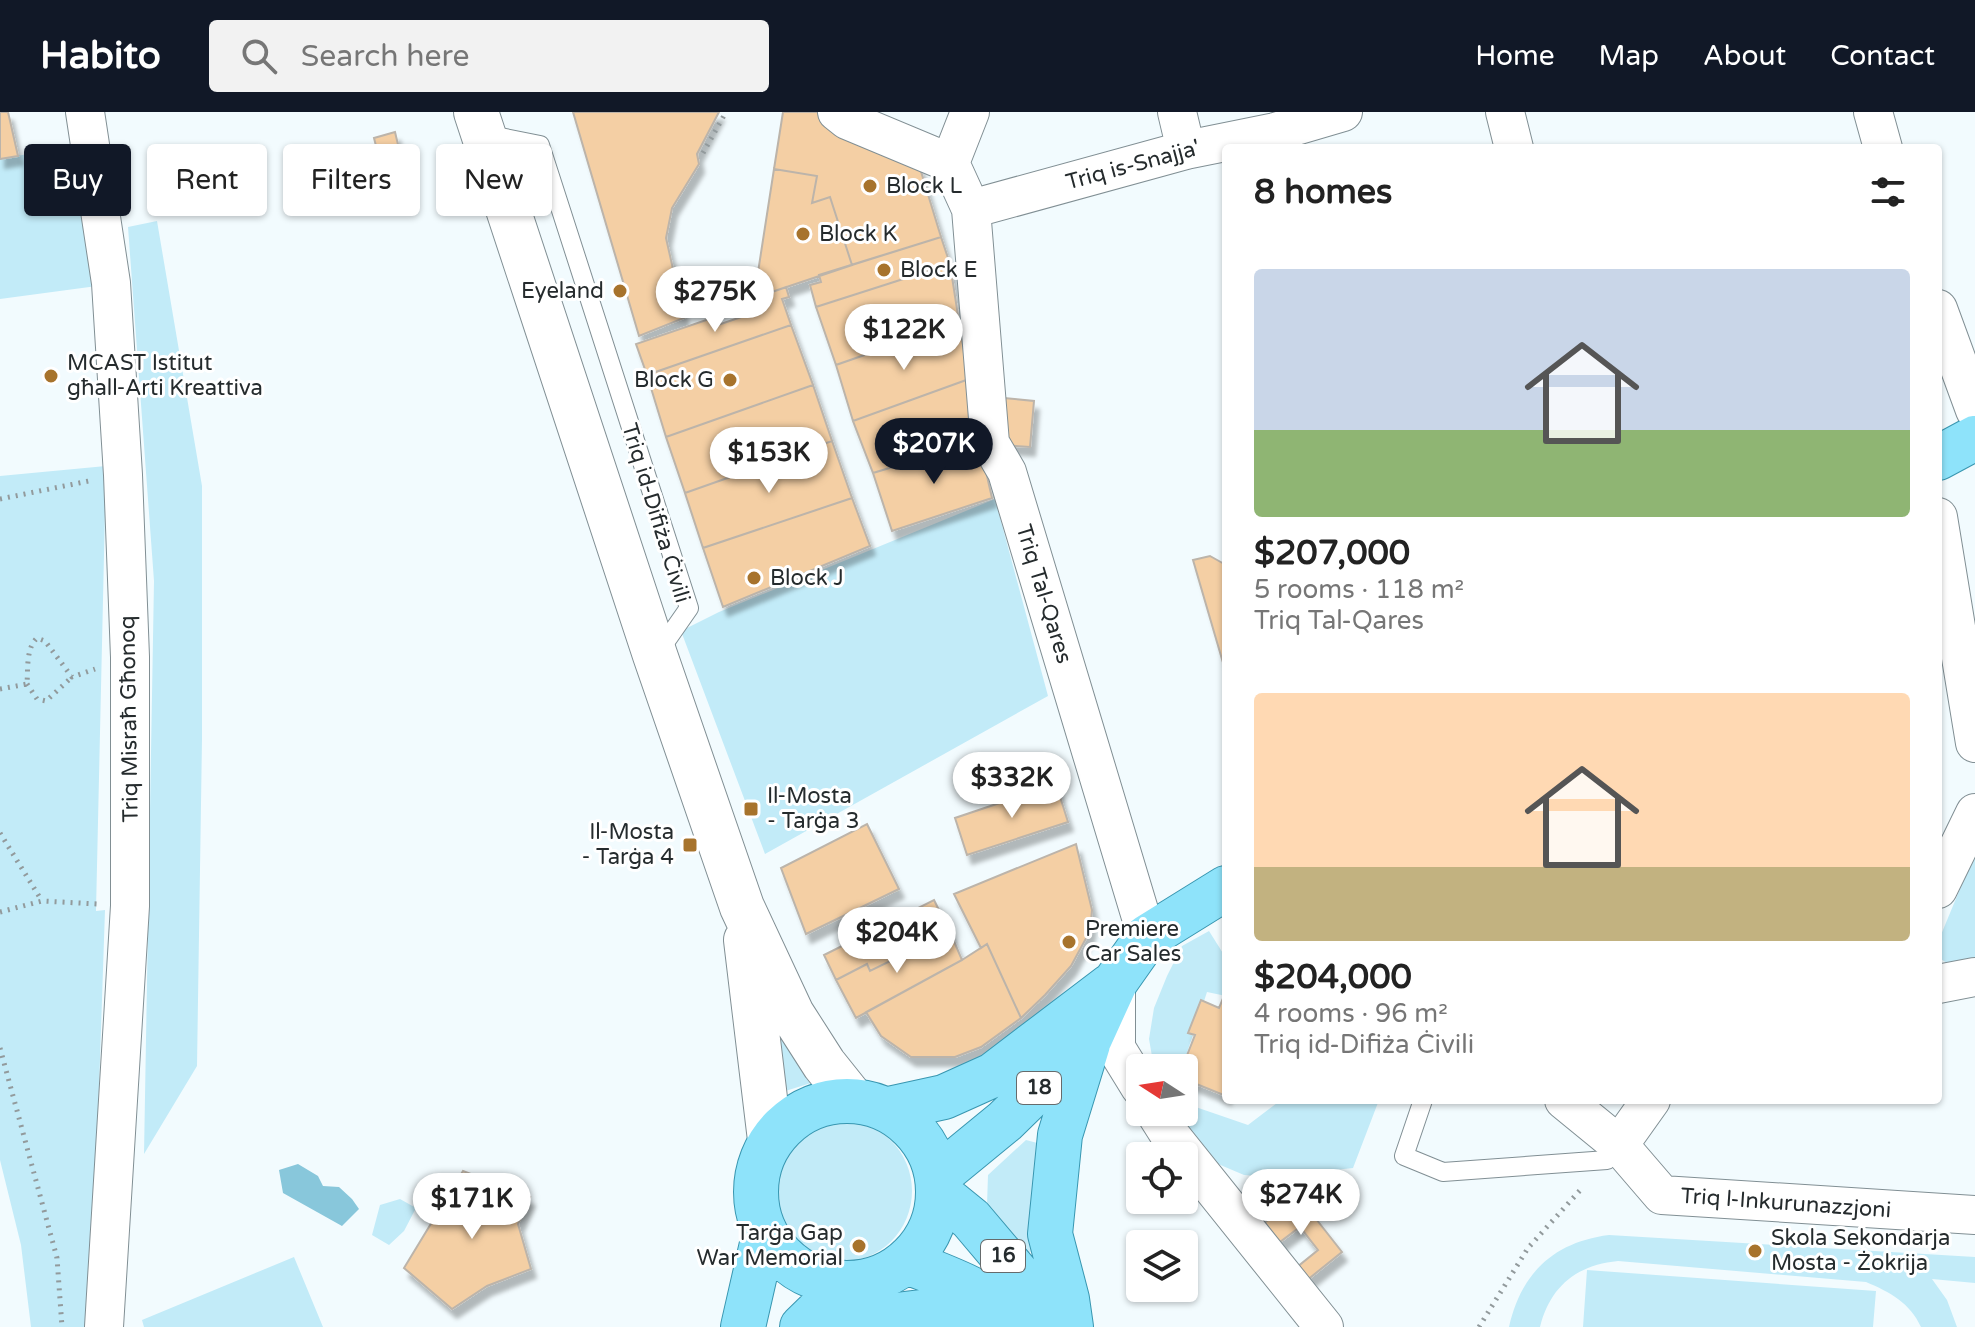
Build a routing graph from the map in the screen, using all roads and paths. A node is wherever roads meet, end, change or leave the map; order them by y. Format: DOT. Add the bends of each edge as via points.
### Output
graph roads {
  1 [pos="85,112"];
  2 [pos="726,112"];
  3 [pos="837,112"];
  4 [pos="970,112"];
  5 [pos="1177,112"];
  6 [pos="1343,112"];
  7 [pos="1505,112"];
  8 [pos="1873,112"];
  9 [pos="479,123"];
  10 [pos="1277,140"];
  11 [pos="1241,144"];
  12 [pos="1513,144"];
  13 [pos="1882,144"];
  14 [pos="1222,146"];
  15 [pos="1186,150"];
  16 [pos="703,153"];
  17 [pos="950,163"];
  18 [pos="971,209"];
  19 [pos="1942,320"];
  20 [pos="1975,410"];
  21 [pos="1975,438"];
  22 [pos="1942,456"];
  23 [pos="123,475"];
  24 [pos="0,499"];
  25 [pos="1942,541"];
  26 [pos="130,657"];
  27 [pos="72,677"];
  28 [pos="27,684"];
  29 [pos="0,689"];
  30 [pos="1975,743"];
  31 [pos="1975,813"];
  32 [pos="0,833"];
  33 [pos="1942,881"];
  34 [pos="1222,890"];
  35 [pos="42,901"];
  36 [pos="130,906"];
  37 [pos="742,907"];
  38 [pos="0,912"];
  39 [pos="1147,937"];
  40 [pos="1975,977"];
  41 [pos="1116,981"];
  42 [pos="1942,983"];
  43 [pos="1090,1038"];
  44 [pos="0,1048"];
  45 [pos="1126,1064"];
  46 [pos="870,1104"];
  47 [pos="1422,1104"];
  48 [pos="1568,1104"];
  49 [pos="1648,1104"];
  50 [pos="1164,1126"];
  51 [pos="770,1140"];
  52 [pos="1613,1153"];
  53 [pos="938,1184"];
  54 [pos="1975,1215"];
  55 [pos="764,1235"];
  56 [pos="907,1262"];
  57 [pos="845,1285"];
  58 [pos="923,1319"];
  59 [pos="62,1327"];
  60 [pos="104,1327"];
  61 [pos="743,1327"];
  62 [pos="802,1327"];
  63 [pos="853,1327"];
  64 [pos="985,1327"];
  65 [pos="1026,1327"];
  66 [pos="1057,1327"];
  67 [pos="1071,1327"];
  68 [pos="1324,1327"];
  69 [pos="1479,1327"];
  1 -- 23 [label="street, Triq Misraħ Għonoq" via="111,283"];
  2 -- 16 [label="path"];
  3 -- 17 [label="street"];
  4 -- 17 [label="street"];
  5 -- 15 [label="street"];
  6 -- 10 [label="street, Triq is-Snajja'"];
  7 -- 12 [label="street"];
  8 -- 13 [label="street"];
  9 -- 37 [label="main road, Triq id-Difiża Ċivili"];
  10 -- 11 [label="street, Triq is-Snajja'"];
  14 -- 15 [label="street, Triq is-Snajja'"];
  15 -- 18 [label="street, Triq is-Snajja'"];
  17 -- 18 [label="street, Triq Tal-Qares"];
  18 -- 39 [label="street, Triq Tal-Qares" via="990,443 1007,472"];
  19 -- 20 [label="street"];
  21 -- 22 [label="main road"];
  23 -- 24 [label="path"];
  23 -- 26 [label="street, Triq Misraħ Għonoq"];
  25 -- 30 [label="street"];
  26 -- 27 [label="path"];
  26 -- 36 [label="street, Triq Misraħ Għonoq"];
  27 -- 28 [label="path" via="46,701 37,699"];
  27 -- 28 [label="path" via="37,638 30,647"];
  28 -- 29 [label="path"];
  31 -- 33 [label="street"];
  32 -- 35 [label="path"];
  34 -- 39 [label="main road, 18"];
  35 -- 36 [label="path"];
  35 -- 38 [label="path"];
  36 -- 60 [label="street, Triq Misraħ Għonoq"];
  37 -- 46 [label="main road, Triq id-Difiża Ċivili" via="792,1014 824,1064"];
  37 -- 51 [label="main road, Triq id-Difiża Ċivili"];
  39 -- 41 [label="main road, 18"];
  40 -- 42 [label="street"];
  41 -- 43 [label="main road, 18"];
  41 -- 45 [label="street" via="1116,1048"];
  41 -- 46 [label="main road, 18" via="993,1075 944,1097"];
  43 -- 53 [label="main road, 18"];
  43 -- 67 [label="main road" via="1060,1135 1050,1234"];
  44 -- 59 [label="path" via="57,1258"];
  46 -- 51 [label="main road" via="806,1109"];
  46 -- 53 [label="main road, 16" via="921,1137"];
  47 -- 52 [label="lane" via="1404,1156 1443,1172"];
  48 -- 52 [label="street, Triq l-Inkurunazzjoni"];
  49 -- 52 [label="street"];
  50 -- 68 [label="street"];
  51 -- 55 [label="main road" via="754,1187"];
  52 -- 54 [label="street, Triq l-Inkurunazzjoni" via="1662,1195"];
  52 -- 69 [label="path" via="1528,1248"];
  53 -- 56 [label="main road" via="930,1230"];
  53 -- 66 [label="main road, 16"];
  55 -- 57 [label="main road" via="798,1271"];
  55 -- 61 [label="main road"];
  56 -- 57 [label="main road" via="878,1279"];
  56 -- 65 [label="main road, 16" via="990,1299"];
  57 -- 62 [label="main road"];
  58 -- 63 [label="main road" via="872,1318"];
  58 -- 64 [label="main road" via="971,1318"];
}
